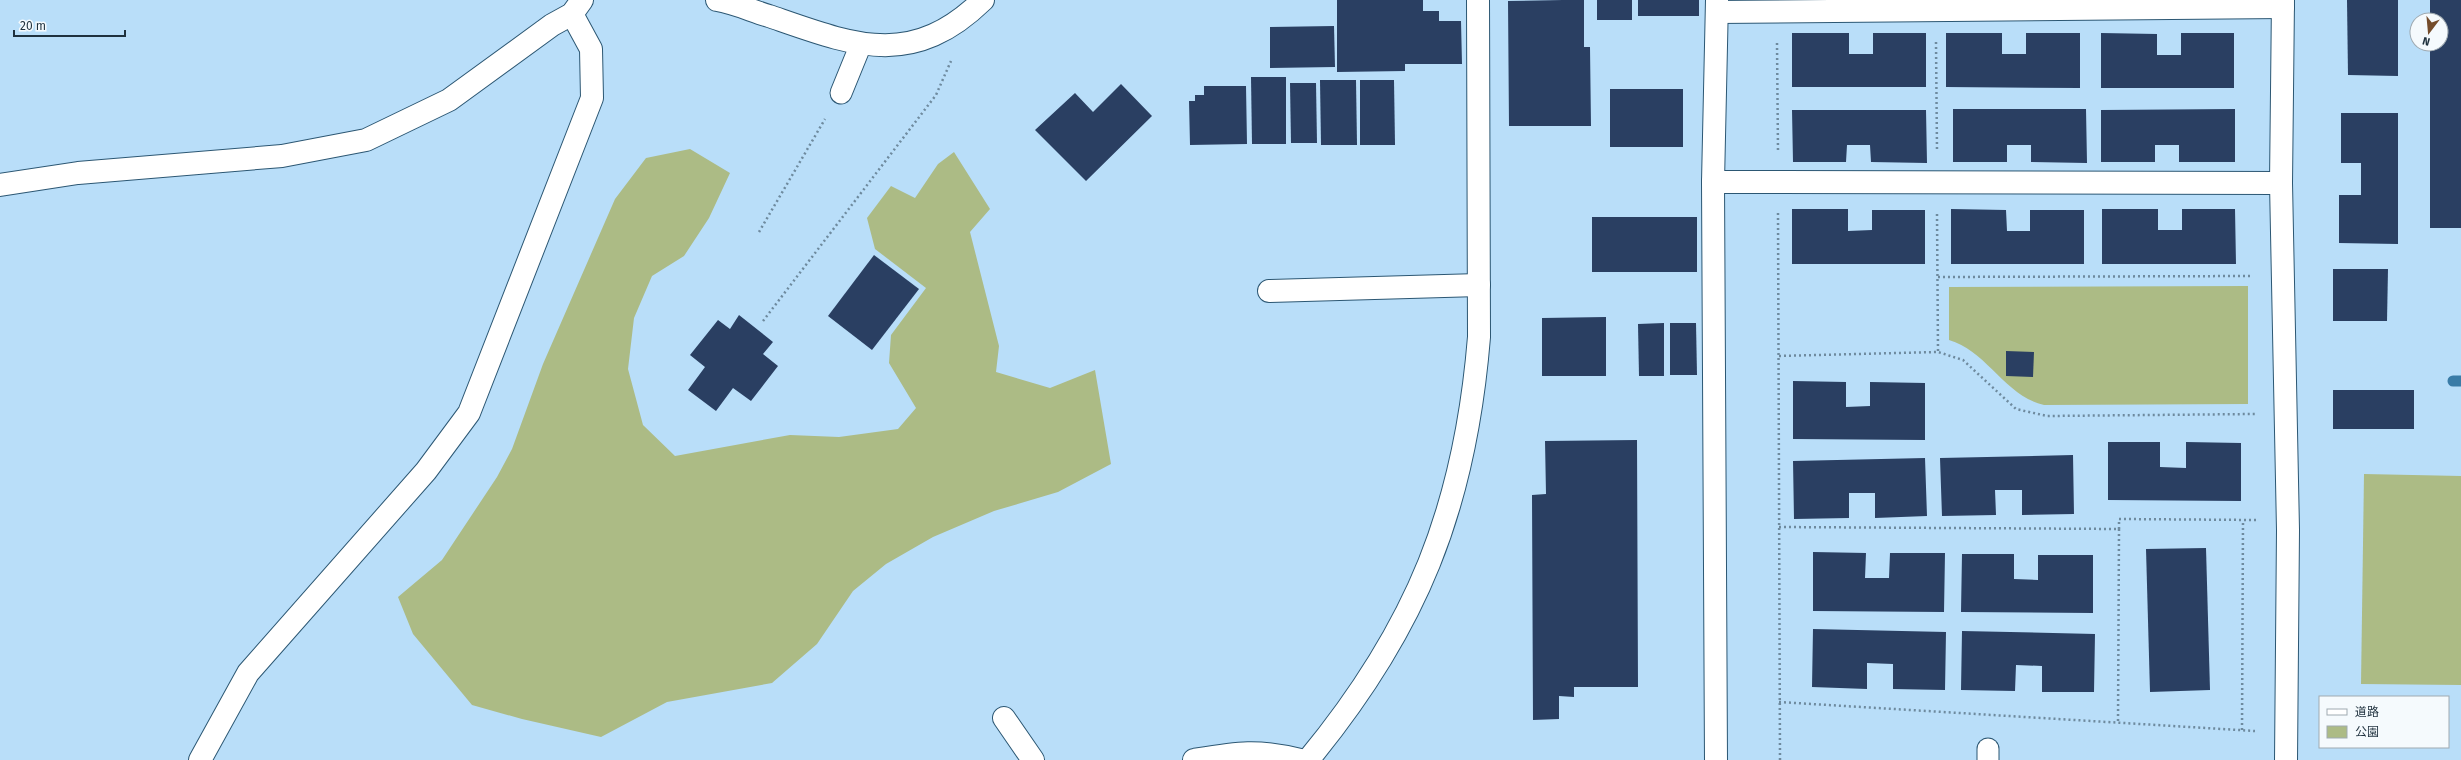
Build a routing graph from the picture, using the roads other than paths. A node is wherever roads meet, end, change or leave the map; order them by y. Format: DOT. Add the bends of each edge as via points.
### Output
graph roads {
  1 [pos="717,0"];
  2 [pos="983,0"];
  3 [pos="1478,0"];
  4 [pos="2283,3"];
  5 [pos="1717,6"];
  6 [pos="577,7"];
  7 [pos="862,44"];
  8 [pos="841,93"];
  9 [pos="1713,182"];
  10 [pos="2281,183"];
  11 [pos="0,185"];
  12 [pos="1479,285"];
  13 [pos="1269,291"];
  14 [pos="1004,718"];
  15 [pos="200,760"];
  16 [pos="1033,760"];
  17 [pos="1194,760"];
  18 [pos="1300,760"];
  19 [pos="1308,760"];
  20 [pos="1716,760"];
  21 [pos="2286,760"];
  1 -- 7 [label="street"];
  2 -- 7 [label="street" via="965,17 924,41 892,45"];
  3 -- 12 [label="street"];
  4 -- 5 [label="street" via="1777,10"];
  4 -- 10 [label="street"];
  5 -- 9 [label="street"];
  6 -- 11 [label="street" via="449,100 366,140 282,156 78,173"];
  6 -- 15 [label="street" via="591,49 592,98 469,413 426,471 248,673"];
  7 -- 8 [label="lane"];
  9 -- 10 [label="street"];
  9 -- 20 [label="street"];
  10 -- 21 [label="street" via="2288,530"];
  12 -- 13 [label="street"];
  12 -- 19 [label="street" via="1475,389 1454,491 1439,540 1396,635 1365,685"];
  14 -- 16 [label="street"];
  17 -- 18 [label="street" via="1246,752 1277,754"];
}
